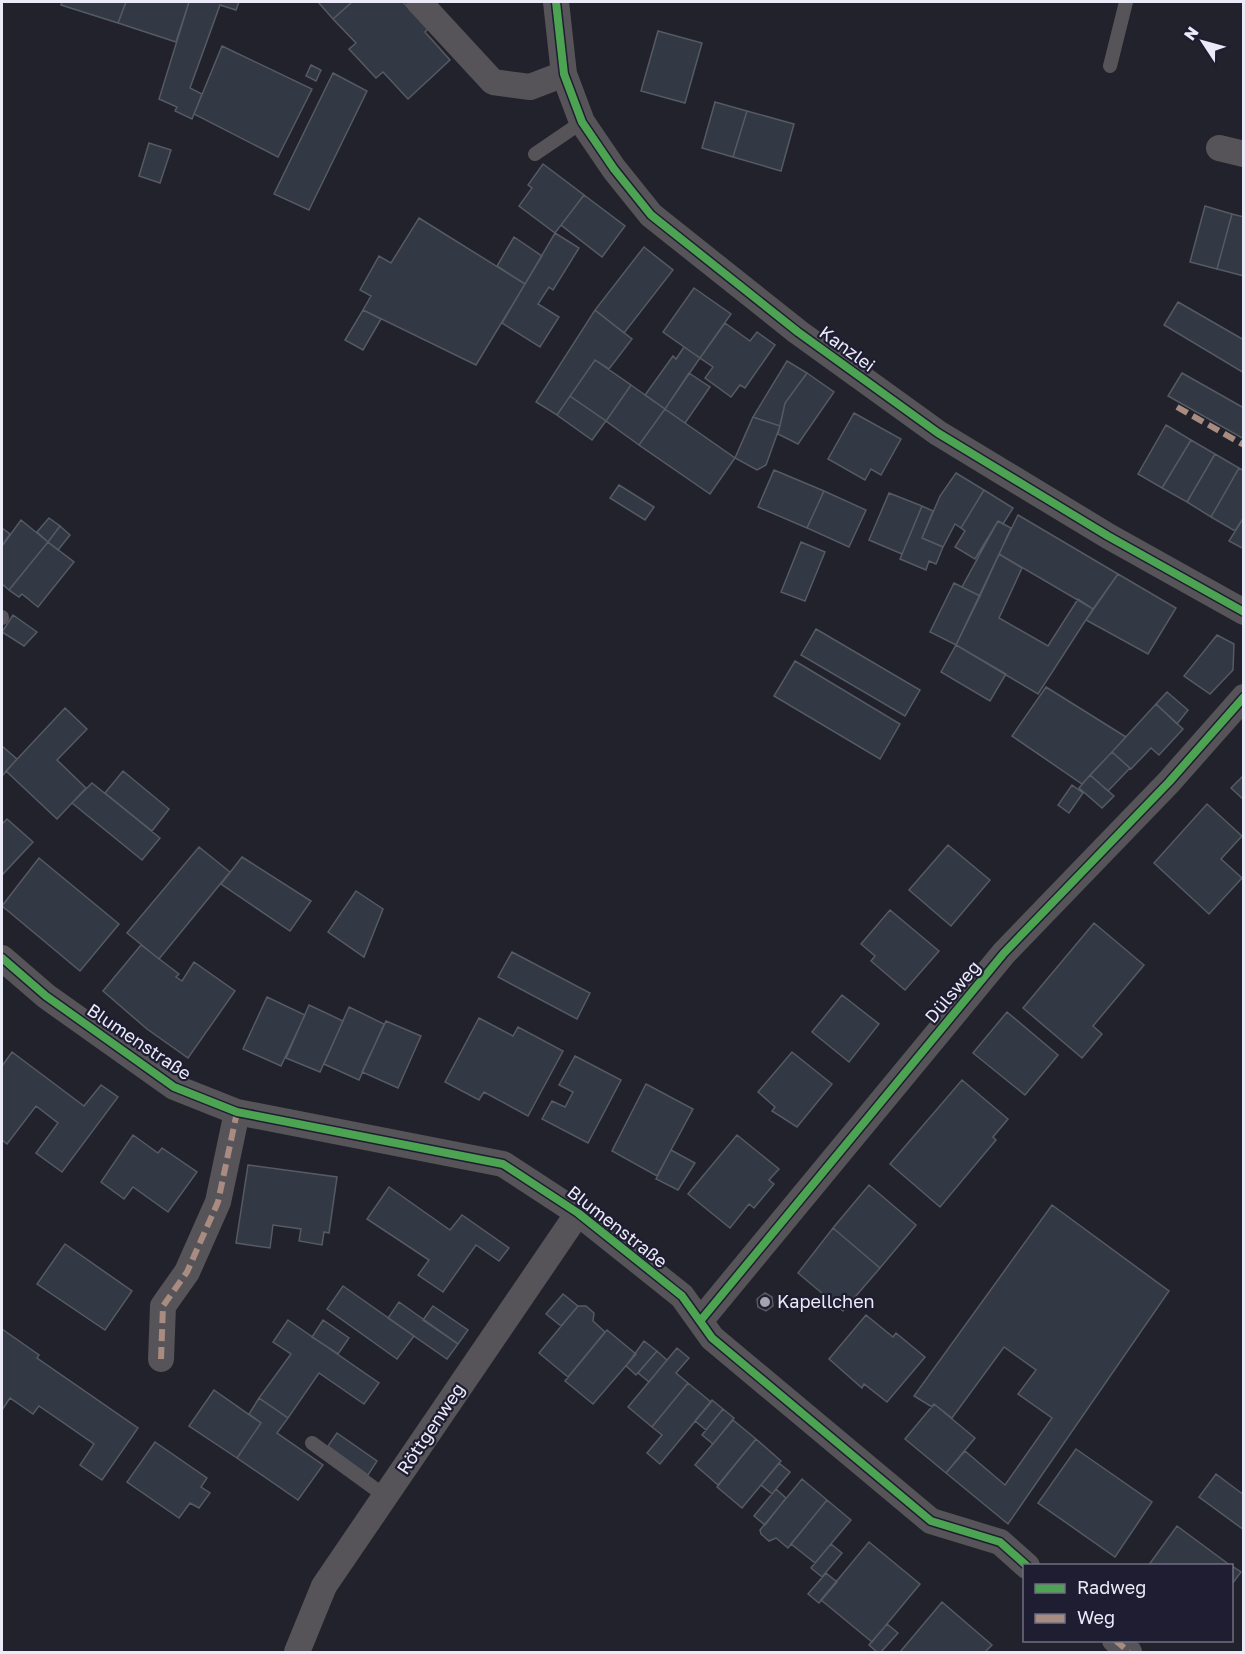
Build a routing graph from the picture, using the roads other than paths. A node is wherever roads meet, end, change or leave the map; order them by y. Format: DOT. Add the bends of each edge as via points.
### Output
graph roads {
  1 [pos="419,2"];
  2 [pos="556,2"];
  3 [pos="1126,2"];
  4 [pos="1110,66"];
  5 [pos="564,74"];
  6 [pos="582,122"];
  7 [pos="535,154"];
  8 [pos="1244,612"];
  9 [pos="1244,697"];
  10 [pos="2,958"];
  11 [pos="237,1112"];
  12 [pos="578,1213"];
  13 [pos="701,1320"];
  14 [pos="161,1359"];
  15 [pos="312,1443"];
  16 [pos="385,1496"];
  17 [pos="1026,1564"];
  18 [pos="1116,1642"];
  19 [pos="297,1653"];
  20 [pos="1130,1653"];
  1 -- 5 [label="street" via="493,81 530,87"];
  2 -- 5 [label="street, Kanzlei"];
  3 -- 4 [label="lane"];
  5 -- 6 [label="street, Kanzlei"];
  6 -- 7 [label="lane"];
  6 -- 8 [label="street, Kanzlei" via="651,215 798,332 938,433 1108,536"];
  9 -- 13 [label="street, Dülsweg" via="1169,782 1004,952"];
  10 -- 11 [label="street, Blumenstraße" via="46,996 174,1087"];
  11 -- 12 [label="street, Blumenstraße" via="503,1164"];
  11 -- 14 [label="street" via="218,1202 187,1272 163,1306"];
  12 -- 13 [label="street, Blumenstraße" via="682,1296"];
  12 -- 16 [label="street, Röttgenweg"];
  13 -- 17 [label="street, Blumenstraße" via="712,1338 931,1521 1000,1542"];
  15 -- 16 [label="lane"];
  16 -- 19 [label="street, Röttgenweg" via="324,1586"];
  18 -- 20 [label="street"];
}
